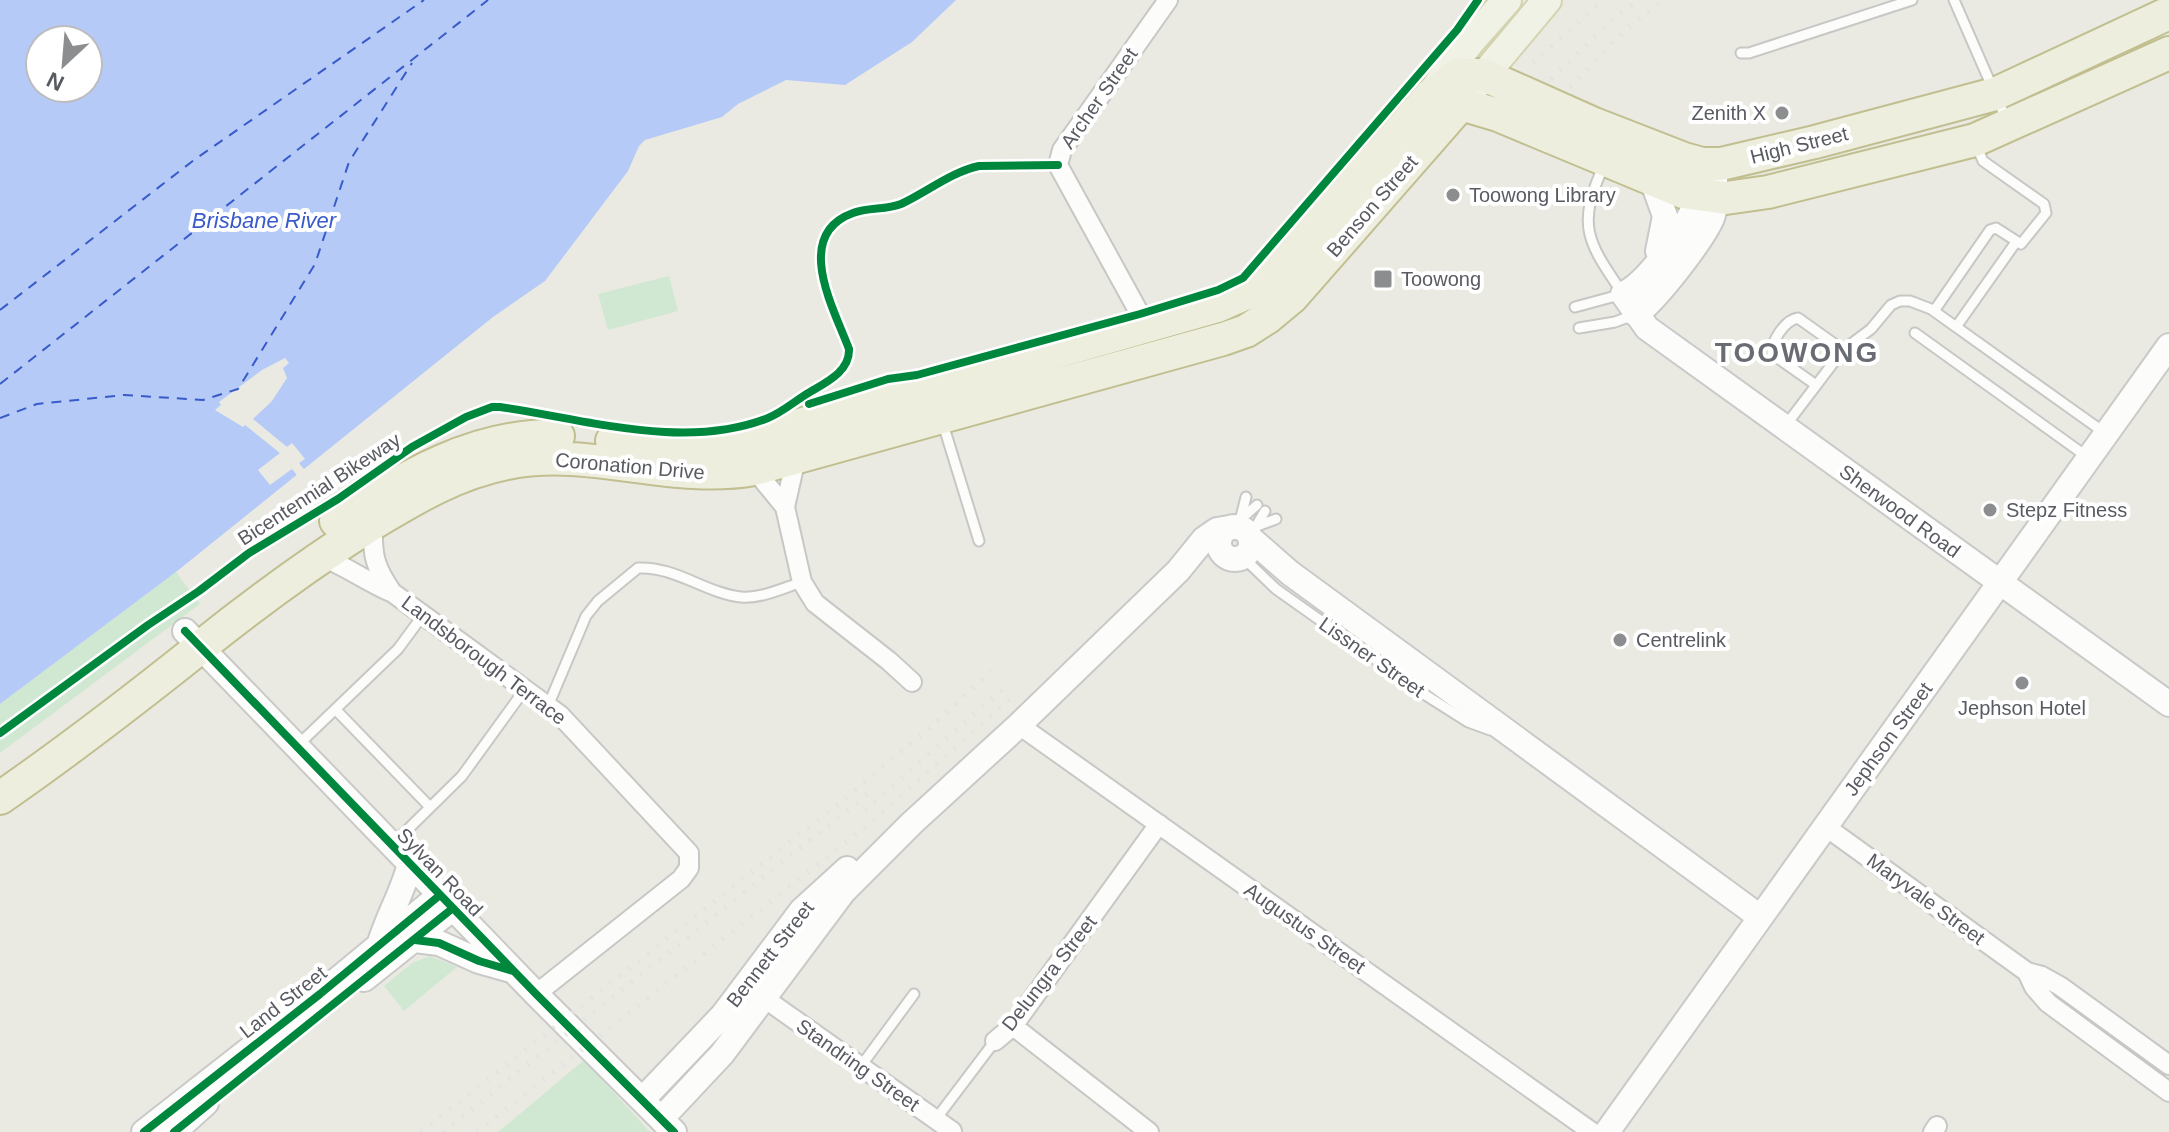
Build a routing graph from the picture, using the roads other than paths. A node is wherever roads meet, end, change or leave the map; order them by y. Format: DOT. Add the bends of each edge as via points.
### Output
graph roads {
  1 [pos="1168,0"];
  2 [pos="1507,0"];
  3 [pos="1547,0"];
  4 [pos="1912,0"];
  5 [pos="1954,0"];
  6 [pos="2169,13"];
  7 [pos="1470,42"];
  8 [pos="1741,53"];
  9 [pos="2169,53"];
  10 [pos="1463,87"];
  11 [pos="1995,94"];
  12 [pos="2009,126"];
  13 [pos="1975,140"];
  14 [pos="1606,160"];
  15 [pos="1708,164"];
  16 [pos="1652,180"];
  17 [pos="1707,197"];
  18 [pos="2016,242"];
  19 [pos="1653,268"];
  20 [pos="1630,304"];
  21 [pos="1575,307"];
  22 [pos="1934,311"];
  23 [pos="1147,327"];
  24 [pos="1956,327"];
  25 [pos="1579,328"];
  26 [pos="1915,333"];
  27 [pos="2169,346"];
  28 [pos="1843,350"];
  29 [pos="1158,358"];
  30 [pos="1816,385"];
  31 [pos="942,417"];
  32 [pos="1784,428"];
  33 [pos="2106,434"];
  34 [pos="796,458"];
  35 [pos="2089,458"];
  36 [pos="754,469"];
  37 [pos="1246,497"];
  38 [pos="785,507"];
  39 [pos="1276,519"];
  40 [pos="373,524"];
  41 [pos="1240,539"];
  42 [pos="979,541"];
  43 [pos="320,556"];
  44 [pos="802,582"];
  45 [pos="2000,583"];
  46 [pos="393,593"];
  47 [pos="423,615"];
  48 [pos="193,639"];
  49 [pos="912,682"];
  50 [pos="525,689"];
  51 [pos="2169,704"];
  52 [pos="548,706"];
  53 [pos="336,710"];
  54 [pos="1019,725"];
  55 [pos="1519,741"];
  56 [pos="297,746"];
  57 [pos="0,771"];
  58 [pos="0,798"];
  59 [pos="430,807"];
  60 [pos="1159,824"];
  61 [pos="1826,827"];
  62 [pos="392,845"];
  63 [pos="410,864"];
  64 [pos="446,902"];
  65 [pos="1760,917"];
  66 [pos="415,940"];
  67 [pos="379,946"];
  68 [pos="514,971"];
  69 [pos="2027,972"];
  70 [pos="754,992"];
  71 [pos="536,994"];
  72 [pos="914,994"];
  73 [pos="1013,1026"];
  74 [pos="995,1041"];
  75 [pos="2169,1065"];
  76 [pos="861,1066"];
  77 [pos="2169,1092"];
  78 [pos="642,1100"];
  79 [pos="936,1119"];
  80 [pos="668,1125"];
  81 [pos="952,1131"];
  82 [pos="144,1132"];
  83 [pos="174,1132"];
  84 [pos="1149,1132"];
  85 [pos="1592,1132"];
  86 [pos="1607,1132"];
  1 -- 23 [label="street, Archer Street" via="1062,150 1058,165"];
  2 -- 7 [label="main road, Benson Street"];
  3 -- 10 [label="main road, Benson Street"];
  4 -- 8 [label="lane"];
  5 -- 11 [label="lane"];
  6 -- 11 [label="highway, High Street"];
  7 -- 10 [label="main road, Benson Street"];
  7 -- 10 [label="main road"];
  9 -- 12 [label="highway, High Street"];
  10 -- 14 [label="highway, High Street" via="1498,115"];
  10 -- 15 [label="highway"];
  10 -- 23 [label="highway, Benson Street" via="1271,278 1241,297"];
  10 -- 29 [label="highway, Benson Street" via="1292,297 1246,331"];
  11 -- 12 [label="lane"];
  11 -- 15 [label="highway, High Street"];
  12 -- 13 [label="highway, High Street"];
  13 -- 17 [label="highway, High Street" via="1768,192"];
  13 -- 18 [label="lane" via="1983,161 2044,204 2046,209 2024,243"];
  14 -- 16 [label="highway, High Street"];
  14 -- 20 [label="lane, Sherwood Road" via="1586,220 1597,254"];
  15 -- 17 [label="main road"];
  16 -- 17 [label="highway, High Street"];
  16 -- 19 [label="main road" via="1666,221"];
  17 -- 19 [label="main road"];
  17 -- 20 [label="main road" via="1713,213 1707,226 1660,292"];
  18 -- 22 [label="lane" via="1996,228 1990,230"];
  18 -- 24 [label="lane"];
  19 -- 20 [label="main road"];
  20 -- 21 [label="lane"];
  20 -- 25 [label="lane" via="1615,322"];
  20 -- 32 [label="main road, Sherwood Road" via="1656,337"];
  22 -- 24 [label="lane"];
  22 -- 28 [label="lane" via="1915,302 1895,302"];
  23 -- 48 [label="highway, Coronation Drive" via="740,442 694,448 551,436 484,445 427,466 288,552"];
  24 -- 33 [label="lane"];
  26 -- 35 [label="lane"];
  27 -- 33 [label="main road, Jephson Street"];
  28 -- 30 [label="lane"];
  28 -- 30 [label="lane" via="1798,318 1788,321 1772,354"];
  29 -- 31 [label="highway, Coronation Drive"];
  30 -- 32 [label="lane"];
  31 -- 34 [label="highway, Coronation Drive"];
  31 -- 42 [label="lane"];
  32 -- 45 [label="main road, Sherwood Road"];
  33 -- 35 [label="main road, Jephson Street"];
  34 -- 36 [label="highway, Coronation Drive"];
  34 -- 38 [label="street"];
  35 -- 45 [label="main road, Jephson Street"];
  36 -- 38 [label="street"];
  36 -- 40 [label="highway, Coronation Drive" via="696,474 572,458 512,462 440,483"];
  37 -- 41 [label="lane"];
  38 -- 44 [label="street"];
  39 -- 41 [label="lane"];
  40 -- 43 [label="highway, Coronation Drive"];
  40 -- 46 [label="street, Landsborough Terrace" via="373,555"];
  41 -- 41 [label="lane" via="1261,508"];
  41 -- 54 [label="main road, Bennett Street" via="1217,530 1204,539 1178,571"];
  41 -- 55 [label="main road, Lissner Street"];
  41 -- 55 [label="lane, Lissner Street" via="1249,563 1276,589 1460,718"];
  43 -- 46 [label="street, Landsborough Terrace"];
  43 -- 48 [label="highway, Coronation Drive" via="245,610"];
  44 -- 49 [label="street" via="815,603"];
  44 -- 52 [label="lane" via="742,597 662,570 638,568 591,608"];
  45 -- 51 [label="main road, Sherwood Road"];
  45 -- 61 [label="main road, Jephson Street"];
  46 -- 47 [label="street, Landsborough Terrace"];
  47 -- 50 [label="street, Landsborough Terrace"];
  47 -- 53 [label="lane" via="398,649"];
  48 -- 56 [label="main road, Sylvan Road"];
  48 -- 57 [label="highway, Coronation Drive"];
  48 -- 58 [label="highway, Coronation Drive"];
  50 -- 52 [label="street, Landsborough Terrace"];
  50 -- 59 [label="lane" via="462,776"];
  52 -- 71 [label="street, Landsborough Terrace" via="684,846 690,860 681,879"];
  53 -- 56 [label="lane"];
  53 -- 59 [label="lane"];
  54 -- 60 [label="street, Augustus Street"];
  54 -- 70 [label="main road, Bennett Street" via="912,823 802,910"];
  55 -- 65 [label="main road, Lissner Street"];
  56 -- 62 [label="main road, Sylvan Road"];
  59 -- 62 [label="lane"];
  60 -- 73 [label="street, Delungra Street"];
  60 -- 85 [label="street, Augustus Street"];
  61 -- 65 [label="main road, Jephson Street"];
  61 -- 69 [label="street, Maryvale Street"];
  62 -- 63 [label="main road, Sylvan Road"];
  63 -- 64 [label="main road, Sylvan Road"];
  63 -- 67 [label="main road"];
  64 -- 66 [label="main road, Land Street"];
  64 -- 67 [label="main road, Land Street"];
  64 -- 68 [label="main road, Sylvan Road"];
  65 -- 86 [label="main road, Jephson Street"];
  66 -- 68 [label="main road" via="439,943"];
  66 -- 83 [label="main road, Land Street"];
  67 -- 82 [label="main road, Land Street"];
  68 -- 71 [label="main road, Sylvan Road"];
  69 -- 75 [label="street, Maryvale Street" via="2060,986"];
  69 -- 77 [label="street, Maryvale Street" via="2048,1003"];
  70 -- 76 [label="street, Standring Street"];
  70 -- 78 [label="main road, Bennett Street"];
  70 -- 80 [label="main road, Bennett Street" via="709,1071"];
  71 -- 78 [label="main road, Sylvan Road"];
  72 -- 76 [label="lane"];
  73 -- 74 [label="street, Delungra Street"];
  73 -- 84 [label="street"];
  74 -- 79 [label="lane, Delungra Street"];
  76 -- 79 [label="street, Standring Street"];
  78 -- 80 [label="main road, Sylvan Road"];
  79 -- 81 [label="street, Standring Street"];
}
